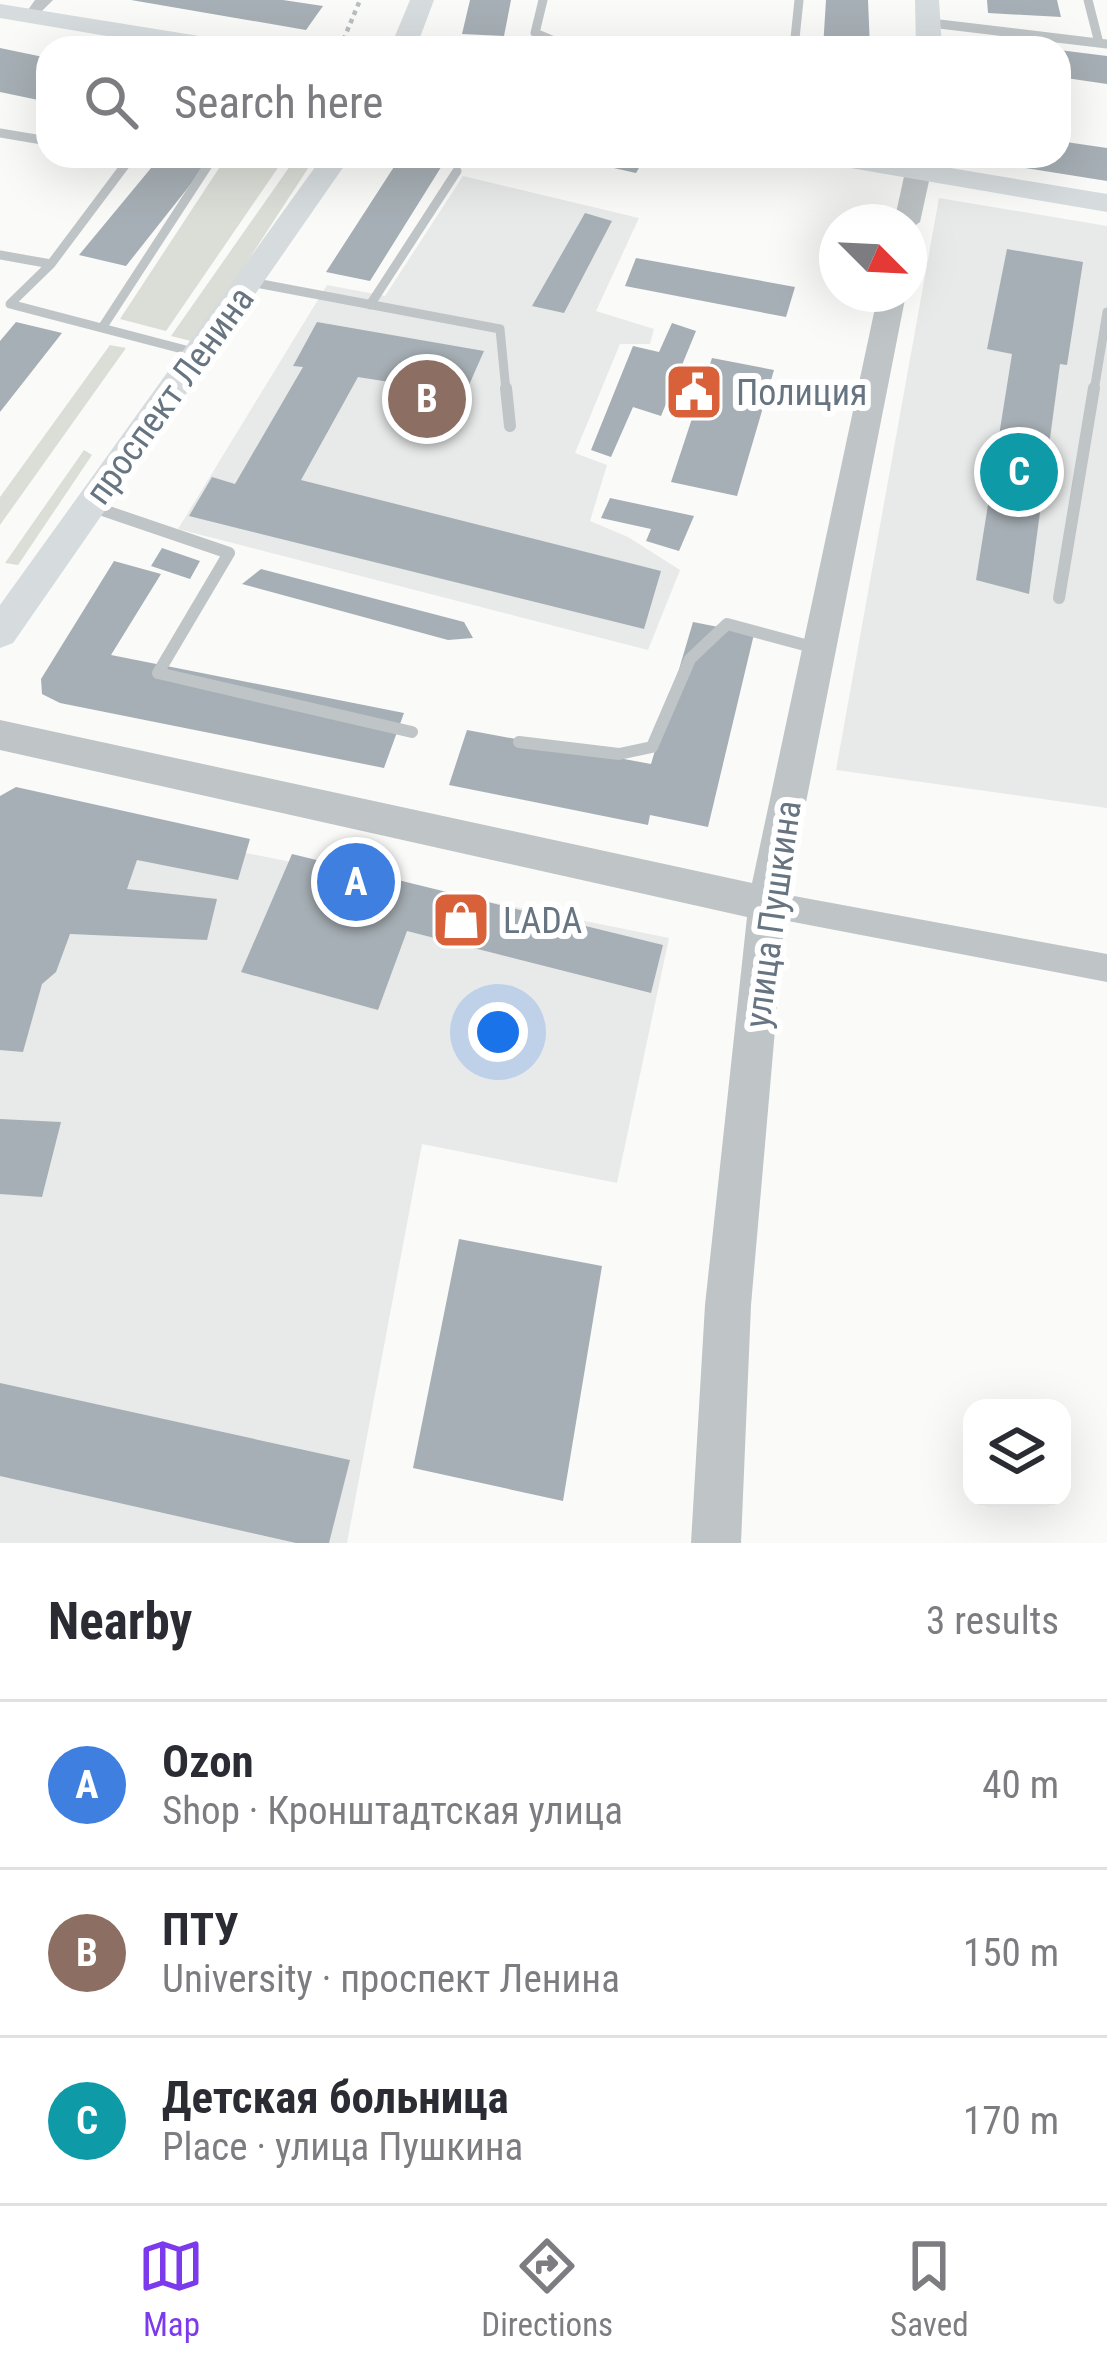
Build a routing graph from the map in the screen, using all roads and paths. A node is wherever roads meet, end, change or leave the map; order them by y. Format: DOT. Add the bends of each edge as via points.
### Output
graph roads {
  1 [pos="360,0"];
  2 [pos="422,0"];
  3 [pos="543,0"];
  4 [pos="799,0"];
  5 [pos="1088,0"];
  6 [pos="39,7"];
  7 [pos="0,10"];
  8 [pos="929,24"];
  9 [pos="170,36"];
  10 [pos="345,36"];
  11 [pos="408,36"];
  12 [pos="542,36"];
  13 [pos="795,36"];
  14 [pos="1033,36"];
  15 [pos="1071,40"];
  16 [pos="1103,44"];
  17 [pos="0,133"];
  18 [pos="36,139"];
  19 [pos="123,168"];
  20 [pos="206,168"];
  21 [pos="329,168"];
  22 [pos="917,168"];
  23 [pos="937,168"];
  24 [pos="457,171"];
  25 [pos="1107,203"];
  26 [pos="910,204"];
  27 [pos="0,255"];
  28 [pos="51,264"];
  29 [pos="251,282"];
  30 [pos="10,304"];
  31 [pos="370,305"];
  32 [pos="888,312"];
  33 [pos="1107,312"];
  34 [pos="0,316"];
  35 [pos="102,328"];
  36 [pos="201,354"];
  37 [pos="510,426"];
  38 [pos="88,505"];
  39 [pos="1059,598"];
  40 [pos="4,620"];
  41 [pos="816,648"];
  42 [pos="412,732"];
  43 [pos="0,735"];
  44 [pos="519,742"];
  45 [pos="767,904"];
  46 [pos="1107,968"];
  47 [pos="716,1543"];
  1 -- 10 [label="path"];
  2 -- 11 [label="main road"];
  3 -- 12 [label="lane" via="535,33"];
  4 -- 13 [label="lane"];
  5 -- 16 [label="lane"];
  6 -- 7 [label="main road"];
  6 -- 9 [label="main road"];
  8 -- 14 [label="lane"];
  15 -- 16 [label="lane"];
  17 -- 18 [label="lane"];
  19 -- 28 [label="lane"];
  20 -- 35 [label="lane"];
  21 -- 29 [label="main road, проспект Ленина"];
  22 -- 26 [label="street"];
  23 -- 25 [label="main road"];
  24 -- 31 [label="lane"];
  27 -- 28 [label="lane"];
  28 -- 30 [label="lane"];
  29 -- 31 [label="lane"];
  29 -- 36 [label="main road, проспект Ленина"];
  30 -- 34 [label="lane"];
  30 -- 35 [label="lane"];
  31 -- 37 [label="lane" via="500,329"];
  32 -- 41 [label="street, улица Пушкина"];
  33 -- 39 [label="lane"];
  35 -- 36 [label="lane"];
  36 -- 38 [label="main road, проспект Ленина"];
  38 -- 40 [label="main road, проспект Ленина"];
  38 -- 42 [label="lane" via="229,553 158,673"];
  41 -- 44 [label="lane" via="727,624 690,659 652,747 619,754"];
  41 -- 45 [label="street, улица Пушкина"];
  43 -- 45 [label="street"];
  45 -- 46 [label="street"];
  45 -- 47 [label="street, улица Пушкина" via="728,1305"];
}
